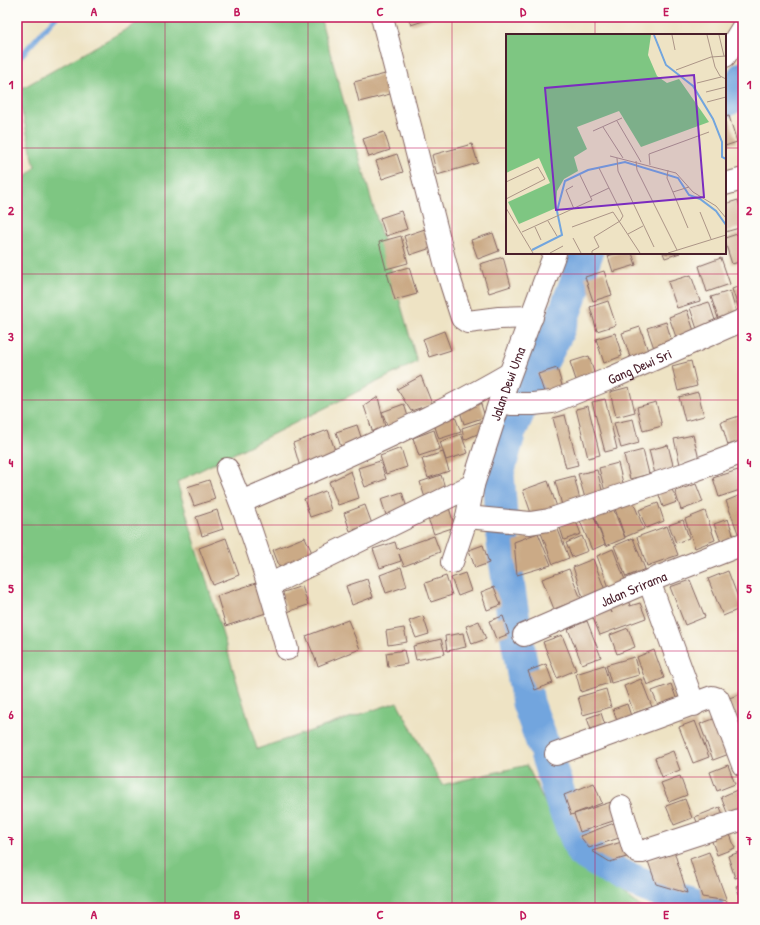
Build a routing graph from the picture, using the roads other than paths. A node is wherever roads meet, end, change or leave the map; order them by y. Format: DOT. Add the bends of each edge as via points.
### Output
graph roads {
  1 [pos="382,17"];
  2 [pos="743,27"];
  3 [pos="726,54"];
  4 [pos="743,179"];
  5 [pos="726,184"];
  6 [pos="555,254"];
  7 [pos="532,317"];
  8 [pos="743,320"];
  9 [pos="509,374"];
  10 [pos="515,403"];
  11 [pos="743,452"];
  12 [pos="227,469"];
  13 [pos="473,485"];
  14 [pos="241,502"];
  15 [pos="476,518"];
  16 [pos="743,544"];
  17 [pos="452,562"];
  18 [pos="648,581"];
  19 [pos="269,586"];
  20 [pos="524,635"];
  21 [pos="287,649"];
  22 [pos="694,704"];
  23 [pos="556,754"];
  24 [pos="743,765"];
  25 [pos="621,807"];
  26 [pos="743,819"];
  1 -- 7 [label="street" via="448,274 462,318 468,322"];
  2 -- 3 [label="street"];
  4 -- 5 [label="street"];
  6 -- 7 [label="street, Jalan Dewi Uma"];
  7 -- 9 [label="street, Jalan Dewi Uma"];
  8 -- 10 [label="street, Gang Dewi Sri" via="552,402"];
  9 -- 10 [label="street, Jalan Dewi Uma"];
  9 -- 14 [label="street" via="401,431"];
  10 -- 13 [label="street, Jalan Dewi Uma"];
  11 -- 15 [label="street" via="549,520 530,523"];
  12 -- 14 [label="street"];
  13 -- 15 [label="street, Jalan Dewi Uma"];
  13 -- 19 [label="street"];
  14 -- 19 [label="street"];
  15 -- 17 [label="street, Jalan Dewi Uma"];
  16 -- 18 [label="street, Jalan Srirama"];
  18 -- 20 [label="street, Jalan Srirama"];
  18 -- 22 [label="street"];
  19 -- 21 [label="street"];
  22 -- 23 [label="street"];
  22 -- 24 [label="street" via="712,697 718,699"];
  25 -- 26 [label="street" via="638,852"];
}
